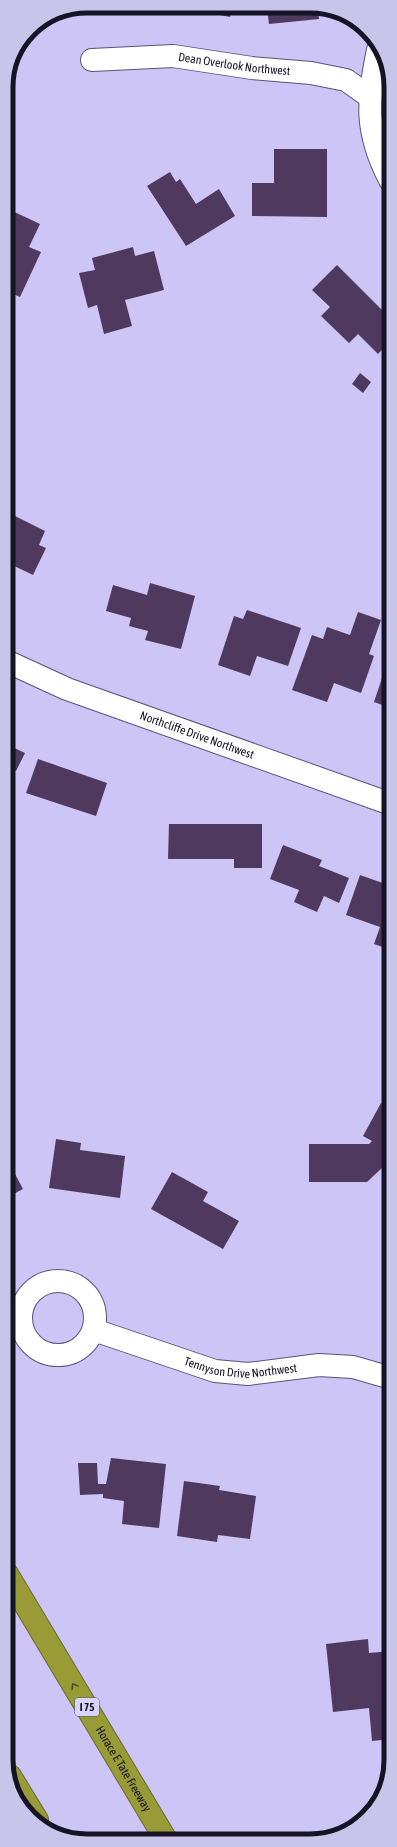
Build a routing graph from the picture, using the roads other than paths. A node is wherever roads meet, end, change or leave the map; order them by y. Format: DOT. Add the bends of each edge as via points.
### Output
graph roads {
  1 [pos="377,56"];
  2 [pos="92,60"];
  3 [pos="370,97"];
  4 [pos="384,169"];
  5 [pos="13,664"];
  6 [pos="384,802"];
  7 [pos="94,1330"];
  8 [pos="384,1376"];
  9 [pos="13,1584"];
  10 [pos="162,1834"];
  1 -- 3 [label="street"];
  2 -- 3 [label="street, Dean Overlook Northwest" via="173,56 252,68 311,73 346,80"];
  3 -- 4 [label="street" via="372,137"];
  5 -- 6 [label="street, Northcliffe Drive Northwest" via="67,689"];
  7 -- 8 [label="street, Tennyson Drive Northwest" via="215,1371 248,1374 319,1365 353,1367"];
  10 -- 9 [label="highway, Horace E Tate Freeway / I 75, one-way"];
}
